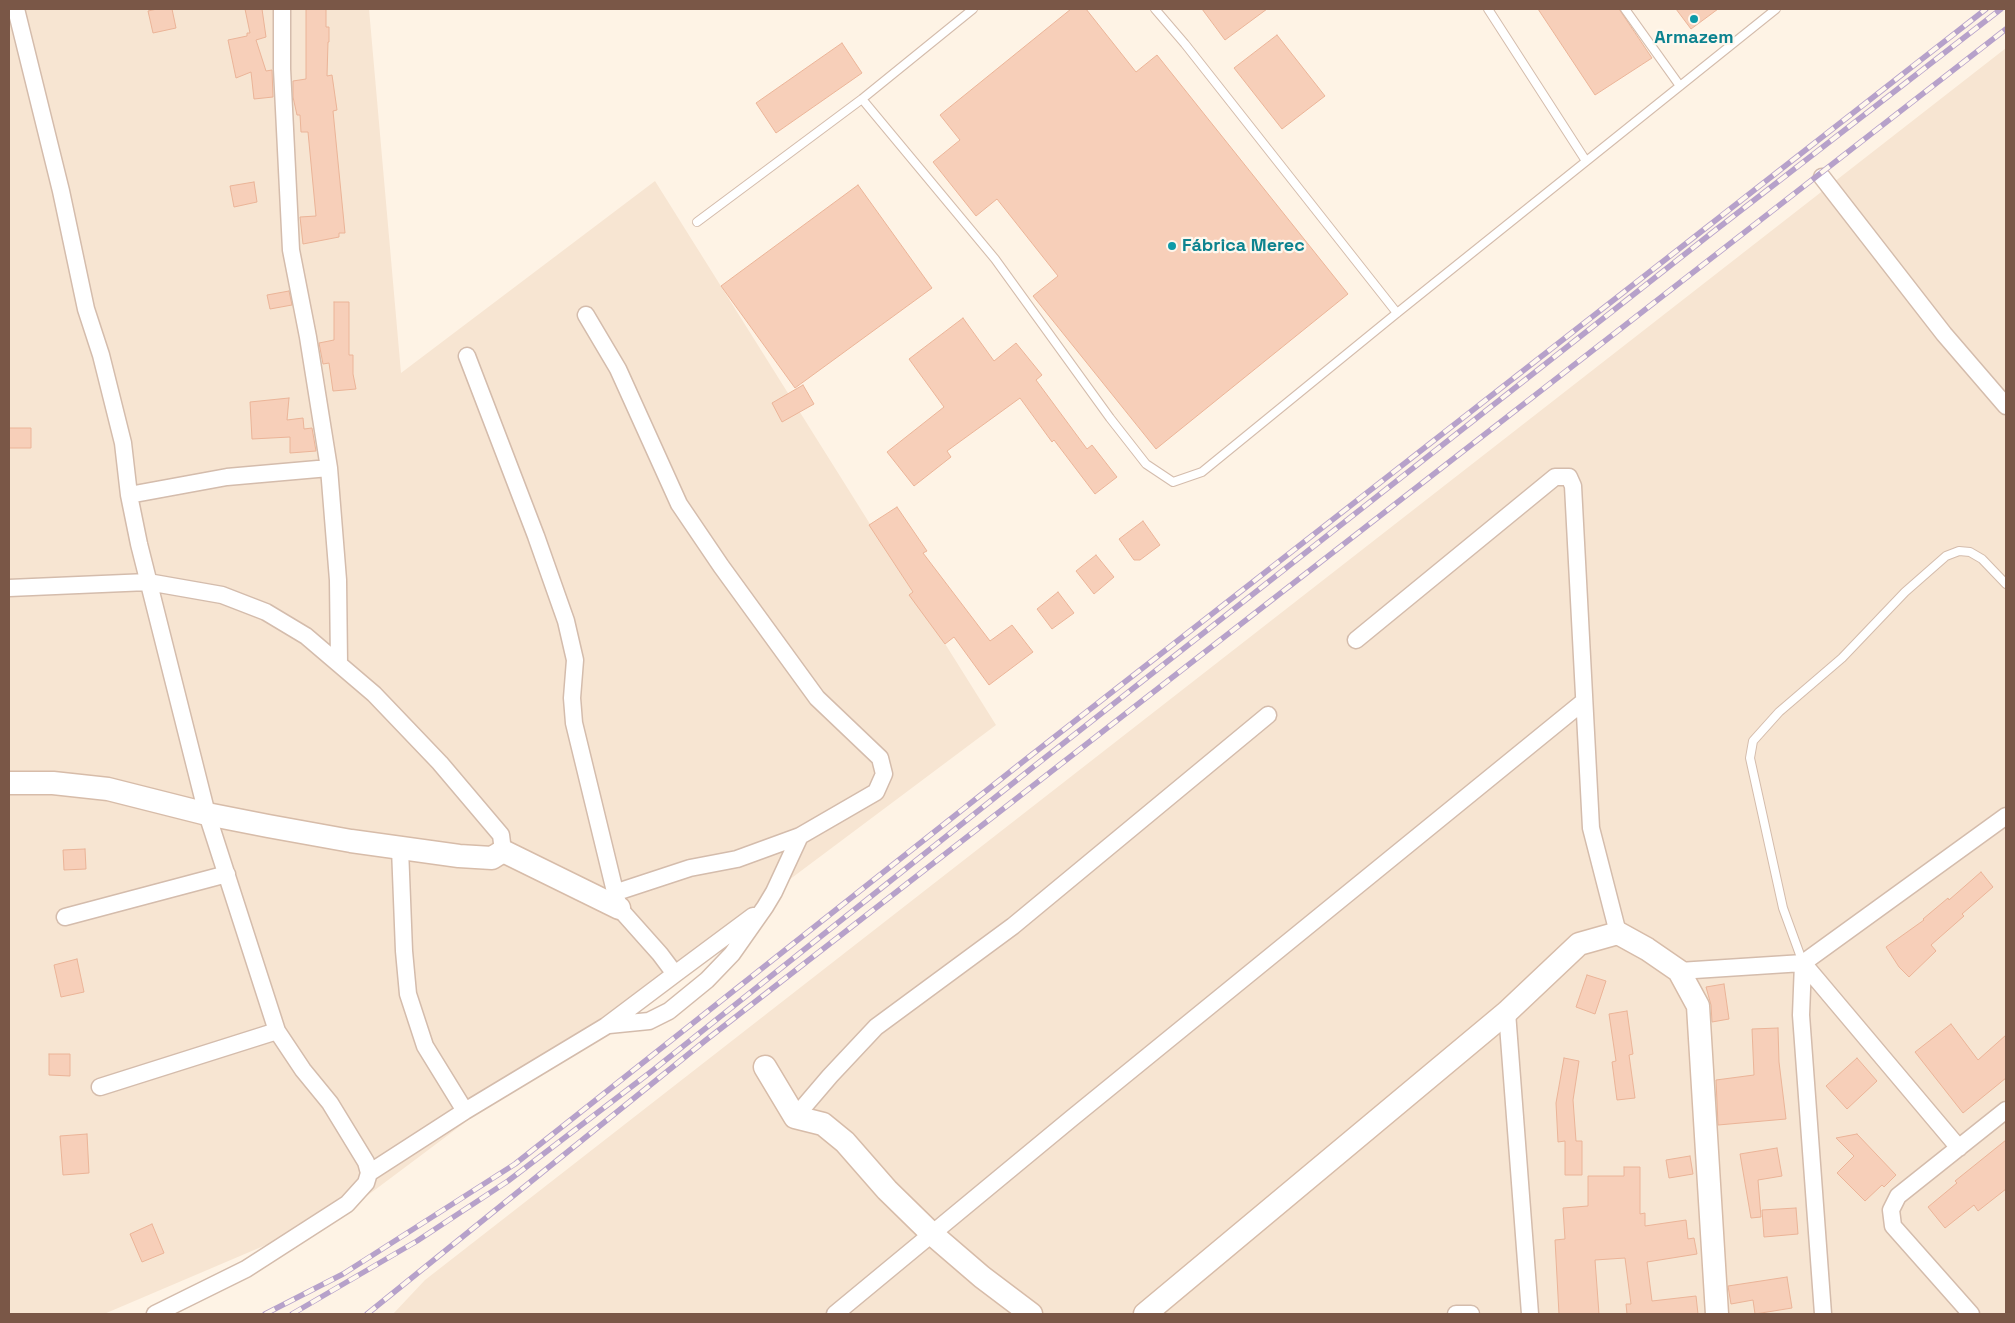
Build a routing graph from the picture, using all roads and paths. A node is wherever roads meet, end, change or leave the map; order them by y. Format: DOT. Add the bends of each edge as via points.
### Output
graph roads {
  1 [pos="16,9"];
  2 [pos="282,9"];
  3 [pos="973,9"];
  4 [pos="1154,9"];
  5 [pos="1488,9"];
  6 [pos="1624,9"];
  7 [pos="1776,9"];
  8 [pos="1680,86"];
  9 [pos="862,99"];
  10 [pos="1586,161"];
  11 [pos="1822,177"];
  12 [pos="697,222"];
  13 [pos="1397,313"];
  14 [pos="586,315"];
  15 [pos="466,356"];
  16 [pos="2006,406"];
  17 [pos="329,468"];
  18 [pos="129,495"];
  19 [pos="148,582"];
  20 [pos="2006,584"];
  21 [pos="9,588"];
  22 [pos="1356,640"];
  23 [pos="339,663"];
  24 [pos="1583,702"];
  25 [pos="1268,715"];
  26 [pos="9,783"];
  27 [pos="207,814"];
  28 [pos="2006,816"];
  29 [pos="800,836"];
  30 [pos="400,848"];
  31 [pos="503,851"];
  32 [pos="227,874"];
  33 [pos="617,901"];
  34 [pos="765,907"];
  35 [pos="65,917"];
  36 [pos="1618,934"];
  37 [pos="1803,963"];
  38 [pos="1679,971"];
  39 [pos="675,974"];
  40 [pos="1507,1012"];
  41 [pos="606,1026"];
  42 [pos="277,1031"];
  43 [pos="765,1067"];
  44 [pos="100,1087"];
  45 [pos="2006,1110"];
  46 [pos="465,1111"];
  47 [pos="795,1116"];
  48 [pos="1959,1148"];
  49 [pos="369,1172"];
  50 [pos="932,1234"];
  51 [pos="155,1314"];
  52 [pos="836,1314"];
  53 [pos="1032,1314"];
  54 [pos="1145,1314"];
  55 [pos="1456,1314"];
  56 [pos="1471,1314"];
  57 [pos="1530,1314"];
  58 [pos="1717,1314"];
  59 [pos="1823,1314"];
  60 [pos="1970,1314"];
  1 -- 18 [label="street" via="86,309 123,443"];
  2 -- 17 [label="street" via="291,250"];
  3 -- 9 [label="lane"];
  4 -- 13 [label="lane"];
  5 -- 10 [label="lane"];
  6 -- 8 [label="lane"];
  7 -- 8 [label="lane"];
  8 -- 10 [label="lane"];
  9 -- 12 [label="lane"];
  9 -- 13 [label="lane" via="995,260 1146,464 1173,482 1202,472"];
  10 -- 13 [label="lane"];
  11 -- 16 [label="street" via="1944,334"];
  14 -- 29 [label="street" via="618,369 679,504 817,698 880,758 884,774 876,792"];
  15 -- 33 [label="street" via="566,621 574,660 574,723"];
  17 -- 18 [label="street" via="227,477"];
  17 -- 23 [label="street" via="338,580"];
  18 -- 19 [label="street"];
  19 -- 21 [label="street"];
  19 -- 23 [label="street" via="222,595 266,612 306,636"];
  19 -- 27 [label="street"];
  20 -- 37 [label="lane" via="1970,552 1959,551 1946,556 1904,592 1842,658 1779,712 1753,741 1750,758 1772,861 1783,908"];
  22 -- 24 [label="street" via="1555,477 1569,477 1573,486"];
  23 -- 31 [label="street" via="374,694 440,763 501,835"];
  24 -- 36 [label="street" via="1591,828"];
  24 -- 50 [label="street"];
  25 -- 47 [label="street" via="1013,926 876,1028"];
  26 -- 27 [label="street" via="52,783 108,789"];
  27 -- 30 [label="street"];
  27 -- 32 [label="street"];
  28 -- 37 [label="street"];
  29 -- 33 [label="street" via="737,859 690,868"];
  29 -- 34 [label="street"];
  30 -- 31 [label="street" via="492,858"];
  30 -- 46 [label="street" via="408,994 425,1046"];
  31 -- 33 [label="street"];
  32 -- 35 [label="street"];
  32 -- 42 [label="street"];
  33 -- 39 [label="street"];
  34 -- 39 [label="street"];
  34 -- 41 [label="street" via="732,954 707,980 669,1011 649,1020"];
  36 -- 38 [label="street"];
  36 -- 40 [label="street" via="1579,944"];
  37 -- 38 [label="street"];
  37 -- 48 [label="street"];
  37 -- 59 [label="street" via="1801,1015"];
  38 -- 58 [label="street" via="1698,1006"];
  39 -- 41 [label="street"];
  40 -- 54 [label="street"];
  40 -- 57 [label="street"];
  41 -- 46 [label="street"];
  42 -- 44 [label="street"];
  42 -- 49 [label="street" via="330,1103"];
  43 -- 47 [label="street"];
  45 -- 48 [label="street"];
  46 -- 49 [label="street"];
  47 -- 50 [label="street" via="823,1124 845,1142"];
  48 -- 60 [label="street" via="1898,1196 1891,1210 1893,1226"];
  49 -- 51 [label="street" via="366,1183 347,1204 246,1269"];
  50 -- 52 [label="street"];
  50 -- 53 [label="street"];
  55 -- 56 [label="street"];
}
